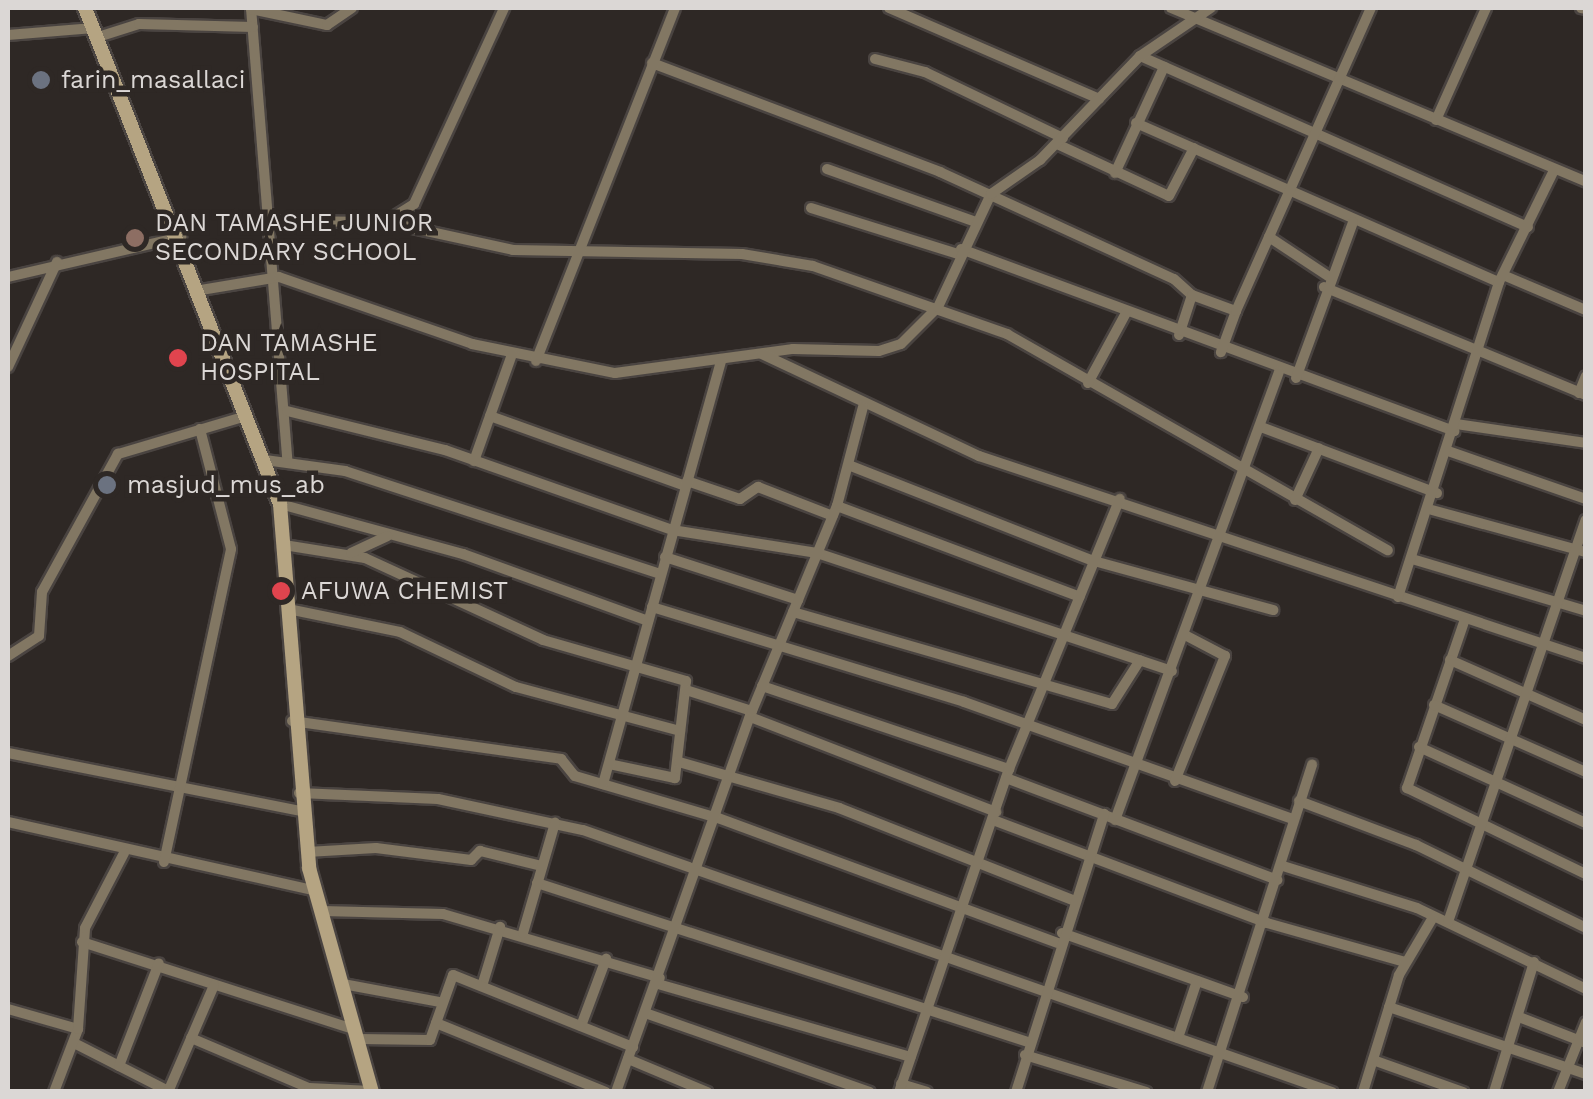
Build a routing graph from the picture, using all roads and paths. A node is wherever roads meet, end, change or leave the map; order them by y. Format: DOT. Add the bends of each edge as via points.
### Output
graph roads {
  1 [pos="86,8"];
  2 [pos="251,8"];
  3 [pos="352,8"];
  4 [pos="504,8"];
  5 [pos="674,8"];
  6 [pos="889,8"];
  7 [pos="1171,8"];
  8 [pos="1211,8"];
  9 [pos="1370,8"];
  10 [pos="1486,8"];
  11 [pos="903,10"];
  12 [pos="1194,17"];
  13 [pos="253,27"];
  14 [pos="96,33"];
  15 [pos="8,35"];
  16 [pos="1140,56"];
  17 [pos="875,60"];
  18 [pos="652,62"];
  19 [pos="1164,67"];
  20 [pos="1344,82"];
  21 [pos="1099,98"];
  22 [pos="1436,120"];
  23 [pos="1136,123"];
  24 [pos="1313,136"];
  25 [pos="1060,141"];
  26 [pos="1194,148"];
  27 [pos="827,169"];
  28 [pos="1554,170"];
  29 [pos="1116,173"];
  30 [pos="1586,182"];
  31 [pos="1289,191"];
  32 [pos="991,194"];
  33 [pos="811,208"];
  34 [pos="274,222"];
  35 [pos="385,222"];
  36 [pos="976,222"];
  37 [pos="1354,222"];
  38 [pos="1528,227"];
  39 [pos="180,237"];
  40 [pos="1269,237"];
  41 [pos="575,250"];
  42 [pos="959,252"];
  43 [pos="57,262"];
  44 [pos="8,277"];
  45 [pos="278,278"];
  46 [pos="1501,278"];
  47 [pos="1326,281"];
  48 [pos="201,290"];
  49 [pos="1192,295"];
  50 [pos="938,308"];
  51 [pos="1586,310"];
  52 [pos="1236,312"];
  53 [pos="1126,314"];
  54 [pos="1178,335"];
  55 [pos="13,343"];
  56 [pos="1479,348"];
  57 [pos="1221,352"];
  58 [pos="761,353"];
  59 [pos="512,354"];
  60 [pos="722,359"];
  61 [pos="536,361"];
  62 [pos="8,368"];
  63 [pos="1279,372"];
  64 [pos="1586,376"];
  65 [pos="1296,378"];
  66 [pos="1088,382"];
  67 [pos="1582,394"];
  68 [pos="863,407"];
  69 [pos="287,411"];
  70 [pos="246,416"];
  71 [pos="490,416"];
  72 [pos="1260,427"];
  73 [pos="1455,428"];
  74 [pos="200,430"];
  75 [pos="1586,443"];
  76 [pos="1319,448"];
  77 [pos="1448,450"];
  78 [pos="265,460"];
  79 [pos="287,460"];
  80 [pos="474,461"];
  81 [pos="851,466"];
  82 [pos="1244,467"];
  83 [pos="686,483"];
  84 [pos="1437,494"];
  85 [pos="1586,498"];
  86 [pos="1120,499"];
  87 [pos="1295,500"];
  88 [pos="280,504"];
  89 [pos="1432,510"];
  90 [pos="835,511"];
  91 [pos="1586,520"];
  92 [pos="672,530"];
  93 [pos="1218,533"];
  94 [pos="388,536"];
  95 [pos="284,545"];
  96 [pos="1388,550"];
  97 [pos="1580,550"];
  98 [pos="350,554"];
  99 [pos="817,554"];
  100 [pos="665,557"];
  101 [pos="1412,559"];
  102 [pos="1094,561"];
  103 [pos="660,574"];
  104 [pos="1198,591"];
  105 [pos="1080,597"];
  106 [pos="1398,598"];
  107 [pos="1558,604"];
  108 [pos="652,606"];
  109 [pos="795,606"];
  110 [pos="288,609"];
  111 [pos="1273,610"];
  112 [pos="1586,611"];
  113 [pos="1465,619"];
  114 [pos="648,621"];
  115 [pos="1185,635"];
  116 [pos="1063,640"];
  117 [pos="1547,645"];
  118 [pos="779,646"];
  119 [pos="8,656"];
  120 [pos="1586,658"];
  121 [pos="1140,660"];
  122 [pos="1450,660"];
  123 [pos="633,668"];
  124 [pos="1172,671"];
  125 [pos="1046,682"];
  126 [pos="762,686"];
  127 [pos="686,690"];
  128 [pos="1531,694"];
  129 [pos="1434,706"];
  130 [pos="751,714"];
  131 [pos="623,717"];
  132 [pos="1586,720"];
  133 [pos="292,721"];
  134 [pos="1028,727"];
  135 [pos="680,732"];
  136 [pos="1516,739"];
  137 [pos="1419,747"];
  138 [pos="8,753"];
  139 [pos="679,762"];
  140 [pos="609,764"];
  141 [pos="1312,764"];
  142 [pos="1136,769"];
  143 [pos="1586,772"];
  144 [pos="732,774"];
  145 [pos="1008,774"];
  146 [pos="1175,781"];
  147 [pos="1500,782"];
  148 [pos="603,784"];
  149 [pos="180,789"];
  150 [pos="298,793"];
  151 [pos="1299,801"];
  152 [pos="301,811"];
  153 [pos="1104,814"];
  154 [pos="995,816"];
  155 [pos="718,818"];
  156 [pos="1116,820"];
  157 [pos="1293,820"];
  158 [pos="8,822"];
  159 [pos="1586,823"];
  160 [pos="556,824"];
  161 [pos="1485,824"];
  162 [pos="307,852"];
  163 [pos="124,853"];
  164 [pos="1088,855"];
  165 [pos="982,860"];
  166 [pos="164,862"];
  167 [pos="542,866"];
  168 [pos="1283,866"];
  169 [pos="1468,869"];
  170 [pos="701,870"];
  171 [pos="1586,874"];
  172 [pos="1278,880"];
  173 [pos="537,883"];
  174 [pos="316,891"];
  175 [pos="1072,900"];
  176 [pos="322,911"];
  177 [pos="963,911"];
  178 [pos="1432,920"];
  179 [pos="1448,922"];
  180 [pos="1267,924"];
  181 [pos="682,926"];
  182 [pos="500,927"];
  183 [pos="1586,928"];
  184 [pos="523,933"];
  185 [pos="1060,938"];
  186 [pos="82,942"];
  187 [pos="946,956"];
  188 [pos="606,959"];
  189 [pos="159,962"];
  190 [pos="1406,962"];
  191 [pos="1534,962"];
  192 [pos="659,981"];
  193 [pos="1197,981"];
  194 [pos="343,984"];
  195 [pos="214,985"];
  196 [pos="482,986"];
  197 [pos="1044,987"];
  198 [pos="1586,990"];
  199 [pos="1243,997"];
  200 [pos="440,1002"];
  201 [pos="1389,1007"];
  202 [pos="8,1009"];
  203 [pos="928,1011"];
  204 [pos="648,1014"];
  205 [pos="1518,1017"];
  206 [pos="436,1022"];
  207 [pos="1586,1022"];
  208 [pos="580,1026"];
  209 [pos="78,1030"];
  210 [pos="357,1034"];
  211 [pos="191,1038"];
  212 [pos="1178,1038"];
  213 [pos="1582,1041"];
  214 [pos="74,1042"];
  215 [pos="1028,1042"];
  216 [pos="633,1048"];
  217 [pos="1510,1050"];
  218 [pos="1219,1054"];
  219 [pos="1025,1055"];
  220 [pos="911,1057"];
  221 [pos="628,1059"];
  222 [pos="1373,1060"];
  223 [pos="119,1066"];
  224 [pos="1566,1068"];
  225 [pos="1586,1074"];
  226 [pos="1108,1086"];
  227 [pos="900,1088"];
  228 [pos="169,1091"];
  229 [pos="372,1091"];
  230 [pos="54,1092"];
  231 [pos="606,1092"];
  232 [pos="616,1092"];
  233 [pos="707,1092"];
  234 [pos="870,1092"];
  235 [pos="926,1092"];
  236 [pos="1016,1092"];
  237 [pos="1146,1092"];
  238 [pos="1206,1092"];
  239 [pos="1332,1092"];
  240 [pos="1363,1092"];
  241 [pos="1463,1092"];
  242 [pos="1494,1092"];
  243 [pos="1558,1092"];
  1 -- 14 [label="street"];
  2 -- 3 [label="street" via="327,26"];
  2 -- 13 [label="street"];
  4 -- 35 [label="street" via="414,204"];
  5 -- 18 [label="street"];
  6 -- 11 [label="street"];
  7 -- 12 [label="street"];
  8 -- 12 [label="street"];
  9 -- 20 [label="street"];
  10 -- 22 [label="street"];
  11 -- 21 [label="street"];
  12 -- 16 [label="street"];
  12 -- 20 [label="street"];
  13 -- 14 [label="street" via="138,24"];
  13 -- 34 [label="street"];
  14 -- 15 [label="street"];
  14 -- 39 [label="street"];
  16 -- 19 [label="street"];
  16 -- 21 [label="street"];
  17 -- 25 [label="street" via="925,72"];
  18 -- 32 [label="street"];
  18 -- 41 [label="street"];
  19 -- 23 [label="street"];
  19 -- 24 [label="street"];
  20 -- 22 [label="street"];
  20 -- 24 [label="street"];
  21 -- 25 [label="street"];
  22 -- 28 [label="street"];
  23 -- 26 [label="street"];
  23 -- 29 [label="street"];
  24 -- 31 [label="street"];
  24 -- 38 [label="street"];
  25 -- 29 [label="street"];
  25 -- 32 [label="street"];
  26 -- 29 [label="street" via="1169,196"];
  26 -- 31 [label="street"];
  27 -- 36 [label="street"];
  28 -- 30 [label="street"];
  28 -- 38 [label="street"];
  31 -- 37 [label="street"];
  31 -- 40 [label="street"];
  32 -- 36 [label="street"];
  32 -- 49 [label="street"];
  33 -- 42 [label="street"];
  34 -- 35 [label="street"];
  34 -- 45 [label="street"];
  35 -- 41 [label="street" via="447,242"];
  36 -- 42 [label="street"];
  37 -- 46 [label="street"];
  37 -- 47 [label="street"];
  38 -- 46 [label="street"];
  39 -- 43 [label="street"];
  39 -- 48 [label="street"];
  40 -- 47 [label="street"];
  40 -- 52 [label="street"];
  41 -- 50 [label="street" via="742,254 814,266"];
  41 -- 61 [label="street"];
  42 -- 50 [label="street"];
  42 -- 53 [label="street"];
  43 -- 44 [label="street"];
  43 -- 55 [label="street"];
  45 -- 48 [label="street"];
  45 -- 59 [label="street"];
  45 -- 69 [label="street"];
  46 -- 51 [label="street"];
  46 -- 56 [label="street"];
  47 -- 56 [label="street"];
  47 -- 65 [label="street"];
  48 -- 70 [label="street"];
  49 -- 52 [label="street"];
  49 -- 54 [label="street"];
  50 -- 58 [label="street" via="901,344 878,351"];
  50 -- 66 [label="street"];
  52 -- 57 [label="street"];
  53 -- 54 [label="street"];
  53 -- 66 [label="street"];
  54 -- 57 [label="street"];
  55 -- 62 [label="street"];
  56 -- 67 [label="street"];
  56 -- 73 [label="street"];
  57 -- 63 [label="street"];
  58 -- 60 [label="street"];
  58 -- 68 [label="street"];
  59 -- 61 [label="street"];
  59 -- 71 [label="street"];
  60 -- 61 [label="street" via="615,373"];
  60 -- 83 [label="street"];
  63 -- 65 [label="street"];
  63 -- 72 [label="street"];
  64 -- 67 [label="street"];
  65 -- 73 [label="street"];
  66 -- 82 [label="street"];
  68 -- 81 [label="street"];
  68 -- 86 [label="street"];
  69 -- 79 [label="street"];
  69 -- 80 [label="street"];
  70 -- 74 [label="street"];
  70 -- 78 [label="street"];
  71 -- 80 [label="street"];
  71 -- 83 [label="street"];
  72 -- 76 [label="street"];
  72 -- 82 [label="street"];
  73 -- 75 [label="street"];
  73 -- 77 [label="street"];
  74 -- 119 [label="street" via="111,463 42,592 39,636"];
  74 -- 149 [label="street" via="230,549"];
  76 -- 84 [label="street"];
  76 -- 87 [label="street"];
  77 -- 84 [label="street"];
  77 -- 85 [label="street"];
  78 -- 79 [label="street"];
  78 -- 88 [label="street"];
  79 -- 103 [label="street" via="530,527"];
  80 -- 92 [label="street"];
  81 -- 90 [label="street"];
  81 -- 102 [label="street"];
  82 -- 87 [label="street"];
  82 -- 93 [label="street"];
  83 -- 90 [label="street" via="740,499 758,487"];
  83 -- 92 [label="street"];
  84 -- 89 [label="street"];
  86 -- 93 [label="street"];
  86 -- 102 [label="street"];
  87 -- 96 [label="street"];
  88 -- 95 [label="street"];
  88 -- 114 [label="street" via="463,554"];
  89 -- 97 [label="street"];
  89 -- 101 [label="street"];
  90 -- 99 [label="street"];
  90 -- 105 [label="street"];
  91 -- 97 [label="street"];
  92 -- 99 [label="street"];
  92 -- 100 [label="street"];
  93 -- 104 [label="street"];
  93 -- 106 [label="street"];
  94 -- 98 [label="street"];
  95 -- 98 [label="street"];
  95 -- 110 [label="street"];
  97 -- 107 [label="street"];
  98 -- 123 [label="street" via="511,628"];
  99 -- 109 [label="street"];
  99 -- 116 [label="street"];
  100 -- 103 [label="street"];
  100 -- 109 [label="street"];
  101 -- 106 [label="street"];
  101 -- 107 [label="street"];
  102 -- 104 [label="street"];
  102 -- 105 [label="street"];
  103 -- 108 [label="street"];
  104 -- 111 [label="street"];
  104 -- 115 [label="street"];
  105 -- 116 [label="street"];
  106 -- 113 [label="street"];
  107 -- 112 [label="street"];
  107 -- 117 [label="street"];
  108 -- 114 [label="street"];
  108 -- 118 [label="street"];
  109 -- 118 [label="street"];
  109 -- 125 [label="street"];
  110 -- 131 [label="street" via="400,632 516,687"];
  110 -- 133 [label="street"];
  113 -- 117 [label="street"];
  113 -- 122 [label="street"];
  114 -- 123 [label="street"];
  115 -- 124 [label="street"];
  115 -- 146 [label="street" via="1225,656"];
  116 -- 121 [label="street"];
  116 -- 125 [label="street"];
  117 -- 120 [label="street"];
  117 -- 128 [label="street"];
  118 -- 126 [label="street"];
  118 -- 134 [label="street"];
  121 -- 124 [label="street"];
  121 -- 125 [label="street" via="1112,704"];
  122 -- 128 [label="street"];
  122 -- 129 [label="street"];
  123 -- 127 [label="street" via="683,679"];
  123 -- 131 [label="street"];
  124 -- 142 [label="street"];
  125 -- 134 [label="street"];
  126 -- 130 [label="street"];
  126 -- 145 [label="street"];
  127 -- 130 [label="street"];
  127 -- 135 [label="street"];
  128 -- 132 [label="street"];
  128 -- 136 [label="street"];
  129 -- 136 [label="street"];
  129 -- 137 [label="street"];
  130 -- 144 [label="street"];
  130 -- 154 [label="street"];
  131 -- 135 [label="street"];
  131 -- 140 [label="street"];
  133 -- 148 [label="street" via="526,752"];
  133 -- 150 [label="street"];
  134 -- 142 [label="street"];
  134 -- 145 [label="street"];
  135 -- 139 [label="street"];
  136 -- 143 [label="street"];
  136 -- 147 [label="street"];
  137 -- 147 [label="street"];
  137 -- 161 [label="street" via="1407,788"];
  138 -- 149 [label="street"];
  139 -- 140 [label="street" via="670,780"];
  139 -- 144 [label="street"];
  140 -- 148 [label="street"];
  141 -- 151 [label="street"];
  142 -- 146 [label="street"];
  142 -- 156 [label="street"];
  144 -- 155 [label="street"];
  144 -- 165 [label="street"];
  145 -- 153 [label="street"];
  145 -- 154 [label="street"];
  146 -- 157 [label="street"];
  147 -- 159 [label="street"];
  147 -- 161 [label="street"];
  148 -- 155 [label="street"];
  149 -- 152 [label="street"];
  149 -- 166 [label="street"];
  150 -- 152 [label="street"];
  150 -- 160 [label="street" via="438,799"];
  151 -- 157 [label="street"];
  151 -- 169 [label="street"];
  152 -- 162 [label="street"];
  153 -- 156 [label="street"];
  153 -- 164 [label="street"];
  154 -- 164 [label="street"];
  154 -- 165 [label="street"];
  155 -- 170 [label="street"];
  155 -- 177 [label="street"];
  156 -- 172 [label="street"];
  157 -- 168 [label="street"];
  158 -- 163 [label="street"];
  160 -- 167 [label="street"];
  160 -- 170 [label="street"];
  161 -- 169 [label="street"];
  161 -- 171 [label="street"];
  162 -- 167 [label="street" via="376,848 471,860 480,851"];
  162 -- 174 [label="street"];
  163 -- 166 [label="street"];
  163 -- 186 [label="street"];
  164 -- 175 [label="street"];
  164 -- 180 [label="street"];
  165 -- 175 [label="street"];
  165 -- 177 [label="street"];
  166 -- 174 [label="street"];
  167 -- 173 [label="street"];
  168 -- 172 [label="street"];
  168 -- 178 [label="street"];
  169 -- 179 [label="street"];
  169 -- 183 [label="street"];
  170 -- 181 [label="street"];
  170 -- 187 [label="street"];
  172 -- 180 [label="street"];
  173 -- 181 [label="street"];
  173 -- 184 [label="street"];
  174 -- 176 [label="street"];
  175 -- 185 [label="street"];
  176 -- 182 [label="street" via="444,914"];
  176 -- 194 [label="street"];
  177 -- 185 [label="street"];
  177 -- 187 [label="street"];
  178 -- 179 [label="street"];
  178 -- 190 [label="street"];
  179 -- 191 [label="street"];
  180 -- 190 [label="street"];
  180 -- 199 [label="street"];
  181 -- 192 [label="street"];
  181 -- 203 [label="street"];
  182 -- 184 [label="street"];
  182 -- 196 [label="street"];
  184 -- 188 [label="street"];
  185 -- 193 [label="street"];
  185 -- 197 [label="street"];
  186 -- 189 [label="street"];
  186 -- 209 [label="street"];
  187 -- 197 [label="street"];
  187 -- 203 [label="street"];
  188 -- 192 [label="street"];
  188 -- 208 [label="street"];
  189 -- 195 [label="street"];
  189 -- 223 [label="street"];
  190 -- 201 [label="street"];
  191 -- 198 [label="street"];
  191 -- 205 [label="street"];
  192 -- 204 [label="street"];
  192 -- 220 [label="street"];
  193 -- 199 [label="street"];
  193 -- 212 [label="street"];
  194 -- 200 [label="street"];
  194 -- 210 [label="street"];
  195 -- 210 [label="street"];
  195 -- 211 [label="street"];
  196 -- 200 [label="street" via="452,975"];
  196 -- 208 [label="street"];
  197 -- 212 [label="street"];
  197 -- 215 [label="street"];
  199 -- 218 [label="street"];
  200 -- 206 [label="street"];
  201 -- 217 [label="street"];
  201 -- 222 [label="street"];
  202 -- 209 [label="street"];
  203 -- 215 [label="street"];
  203 -- 220 [label="street"];
  204 -- 216 [label="street"];
  204 -- 234 [label="street"];
  205 -- 213 [label="street"];
  205 -- 217 [label="street"];
  206 -- 210 [label="street" via="428,1041"];
  206 -- 231 [label="street"];
  207 -- 213 [label="street"];
  208 -- 216 [label="street"];
  209 -- 214 [label="street"];
  210 -- 229 [label="street"];
  211 -- 228 [label="street"];
  211 -- 229 [label="street" via="310,1088"];
  212 -- 218 [label="street"];
  213 -- 224 [label="street"];
  214 -- 223 [label="street"];
  214 -- 230 [label="street"];
  215 -- 219 [label="street"];
  216 -- 221 [label="street"];
  217 -- 224 [label="street"];
  217 -- 242 [label="street"];
  218 -- 238 [label="street"];
  218 -- 239 [label="street"];
  219 -- 226 [label="street"];
  219 -- 236 [label="street"];
  220 -- 227 [label="street"];
  221 -- 232 [label="street"];
  221 -- 233 [label="street"];
  222 -- 240 [label="street"];
  222 -- 241 [label="street"];
  223 -- 228 [label="street"];
  224 -- 225 [label="street"];
  224 -- 243 [label="street"];
  226 -- 237 [label="street"];
  227 -- 235 [label="street"];
}
